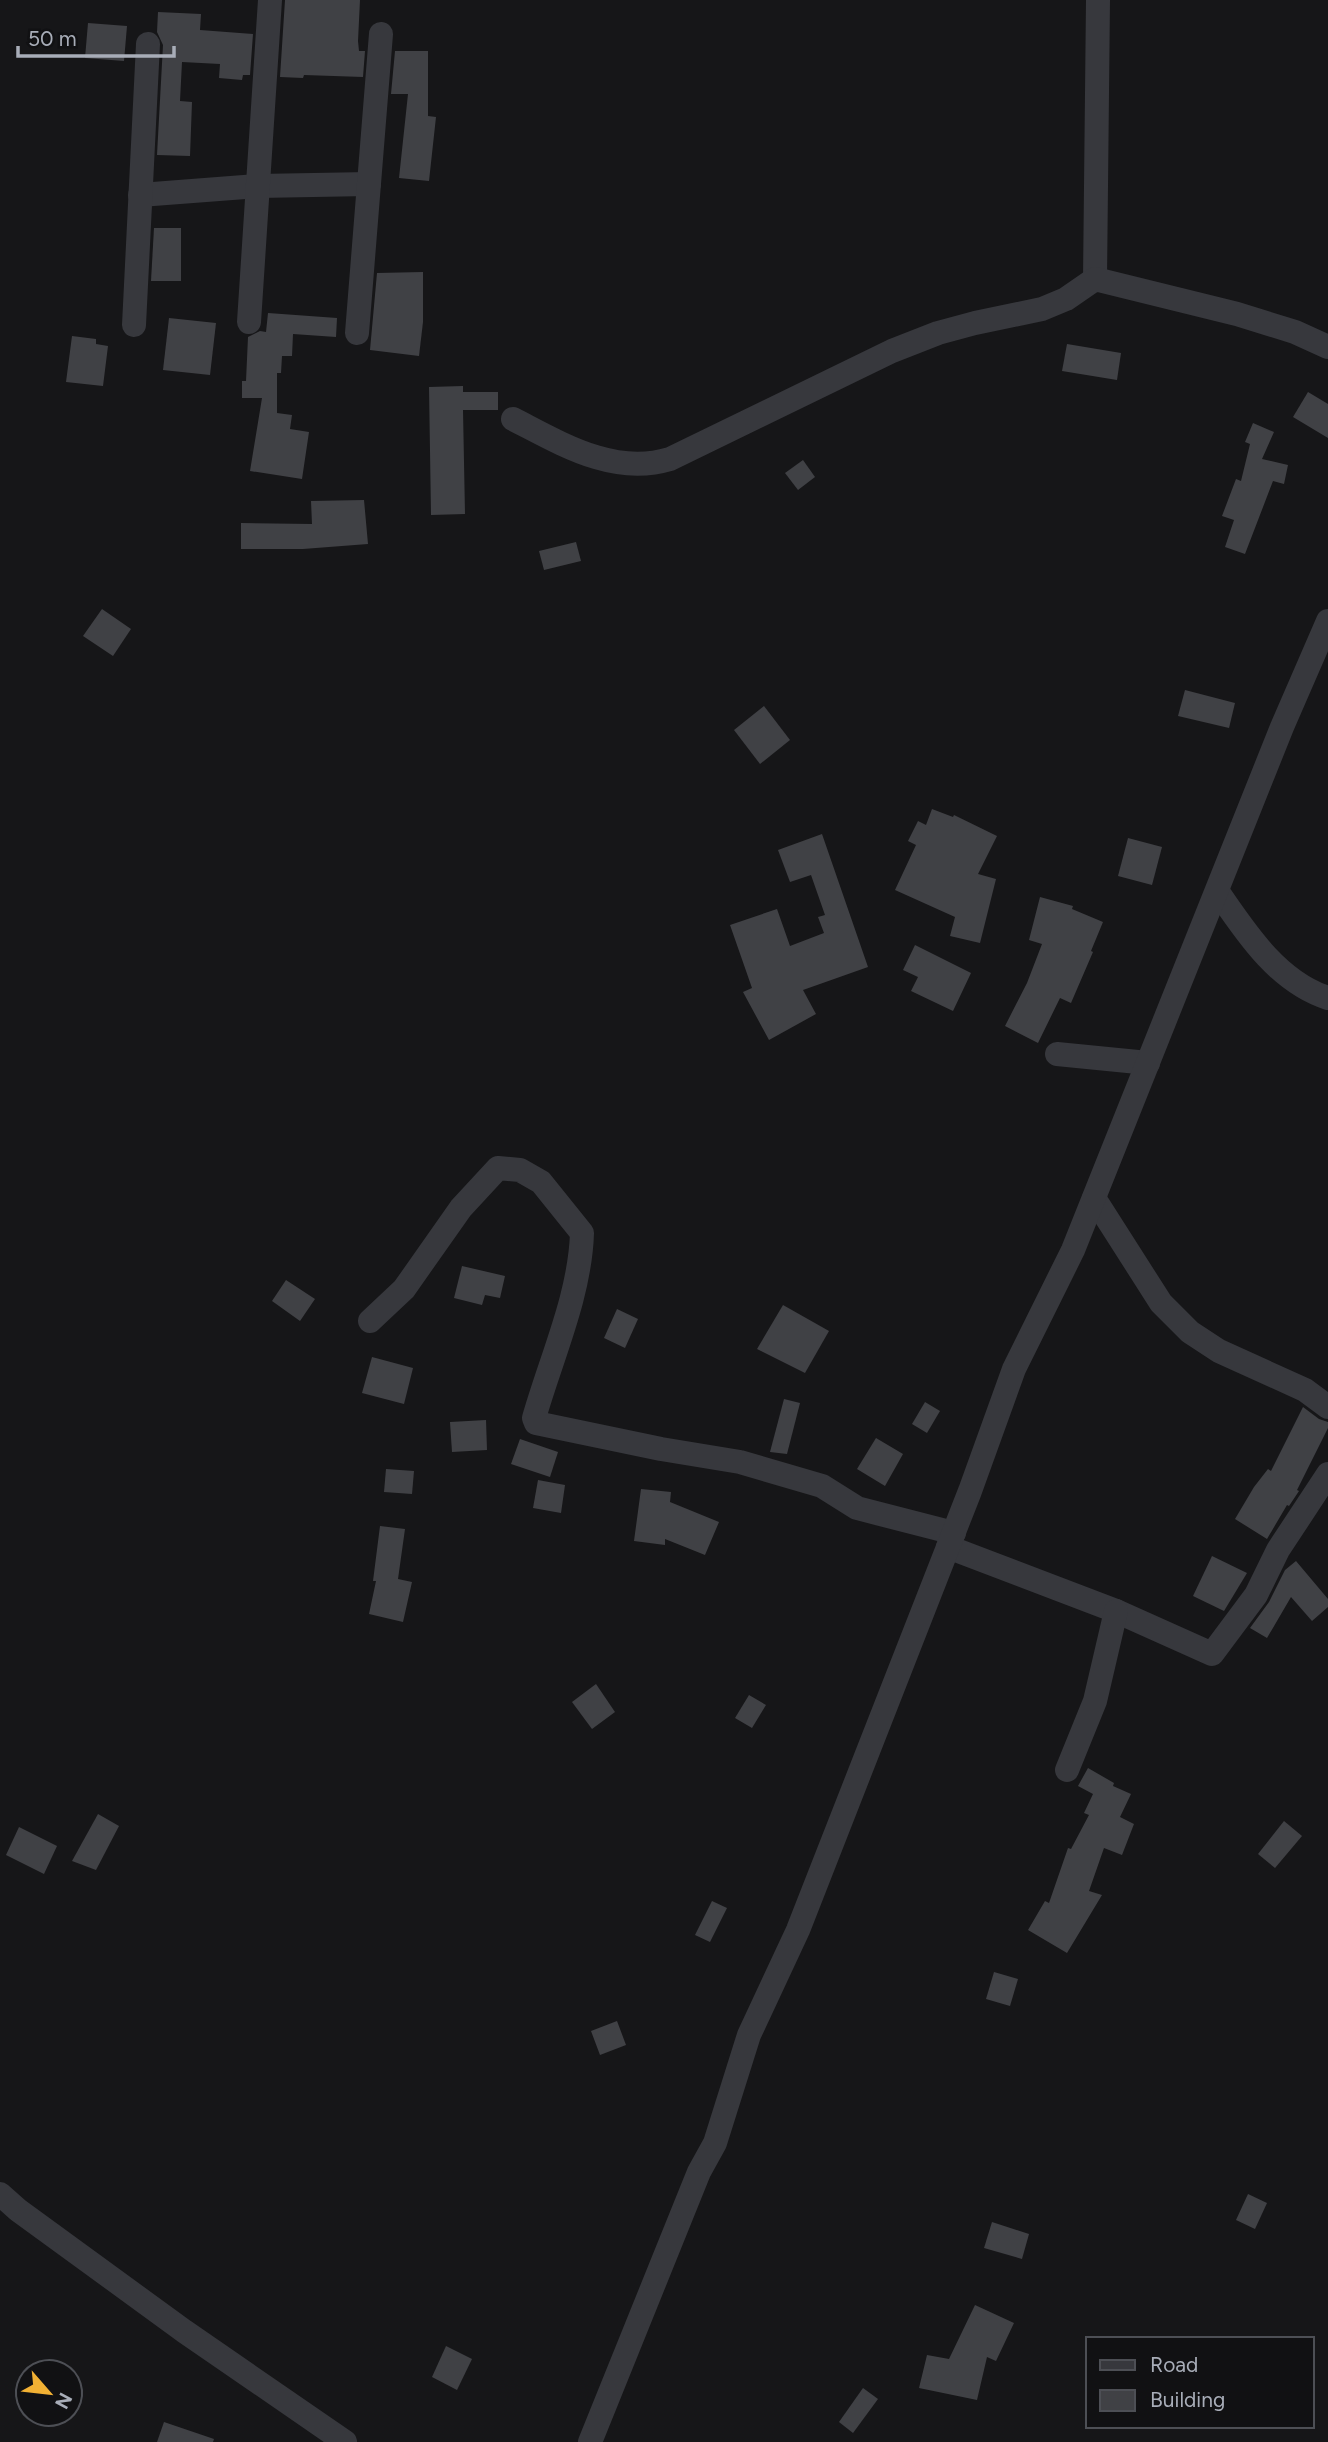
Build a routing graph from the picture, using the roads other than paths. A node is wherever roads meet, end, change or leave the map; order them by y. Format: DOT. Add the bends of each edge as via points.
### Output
graph roads {
  1 [pos="270,0"];
  2 [pos="1098,0"];
  3 [pos="381,34"];
  4 [pos="148,44"];
  5 [pos="369,184"];
  6 [pos="258,186"];
  7 [pos="141,195"];
  8 [pos="1095,279"];
  9 [pos="249,322"];
  10 [pos="134,325"];
  11 [pos="357,333"];
  12 [pos="1328,347"];
  13 [pos="513,419"];
  14 [pos="1328,621"];
  15 [pos="1218,892"];
  16 [pos="1328,998"];
  17 [pos="1057,1054"];
  18 [pos="1148,1063"];
  19 [pos="1094,1198"];
  20 [pos="370,1321"];
  21 [pos="1328,1407"];
  22 [pos="1328,1474"];
  23 [pos="951,1540"];
  24 [pos="1116,1611"];
  25 [pos="1067,1770"];
  26 [pos="0,2194"];
  27 [pos="345,2442"];
  28 [pos="590,2442"];
  1 -- 6 [label="street"];
  2 -- 8 [label="street"];
  3 -- 5 [label="street"];
  4 -- 7 [label="street"];
  5 -- 6 [label="street"];
  5 -- 11 [label="street"];
  6 -- 7 [label="street"];
  6 -- 9 [label="street"];
  7 -- 10 [label="street"];
  8 -- 12 [label="street" via="1237,314"];
  8 -- 13 [label="street" via="1042,309 962,327 892,351 653,464 624,464 581,453"];
  14 -- 15 [label="street"];
  15 -- 16 [label="street" via="1243,930 1284,975"];
  15 -- 18 [label="street"];
  17 -- 18 [label="street"];
  18 -- 19 [label="street"];
  19 -- 21 [label="street" via="1161,1303 1190,1332 1219,1351 1305,1390"];
  19 -- 23 [label="street" via="1014,1369"];
  20 -- 23 [label="street" via="404,1289 461,1208 498,1168 520,1170 541,1182 582,1233 578,1268 536,1423 740,1462 822,1486 857,1508"];
  22 -- 24 [label="street" via="1278,1550 1256,1595 1213,1654"];
  23 -- 24 [label="street"];
  23 -- 28 [label="street" via="798,1930 749,2035 715,2143 699,2172"];
  24 -- 25 [label="street" via="1096,1701"];
  26 -- 27 [label="street" via="184,2331"];
}
